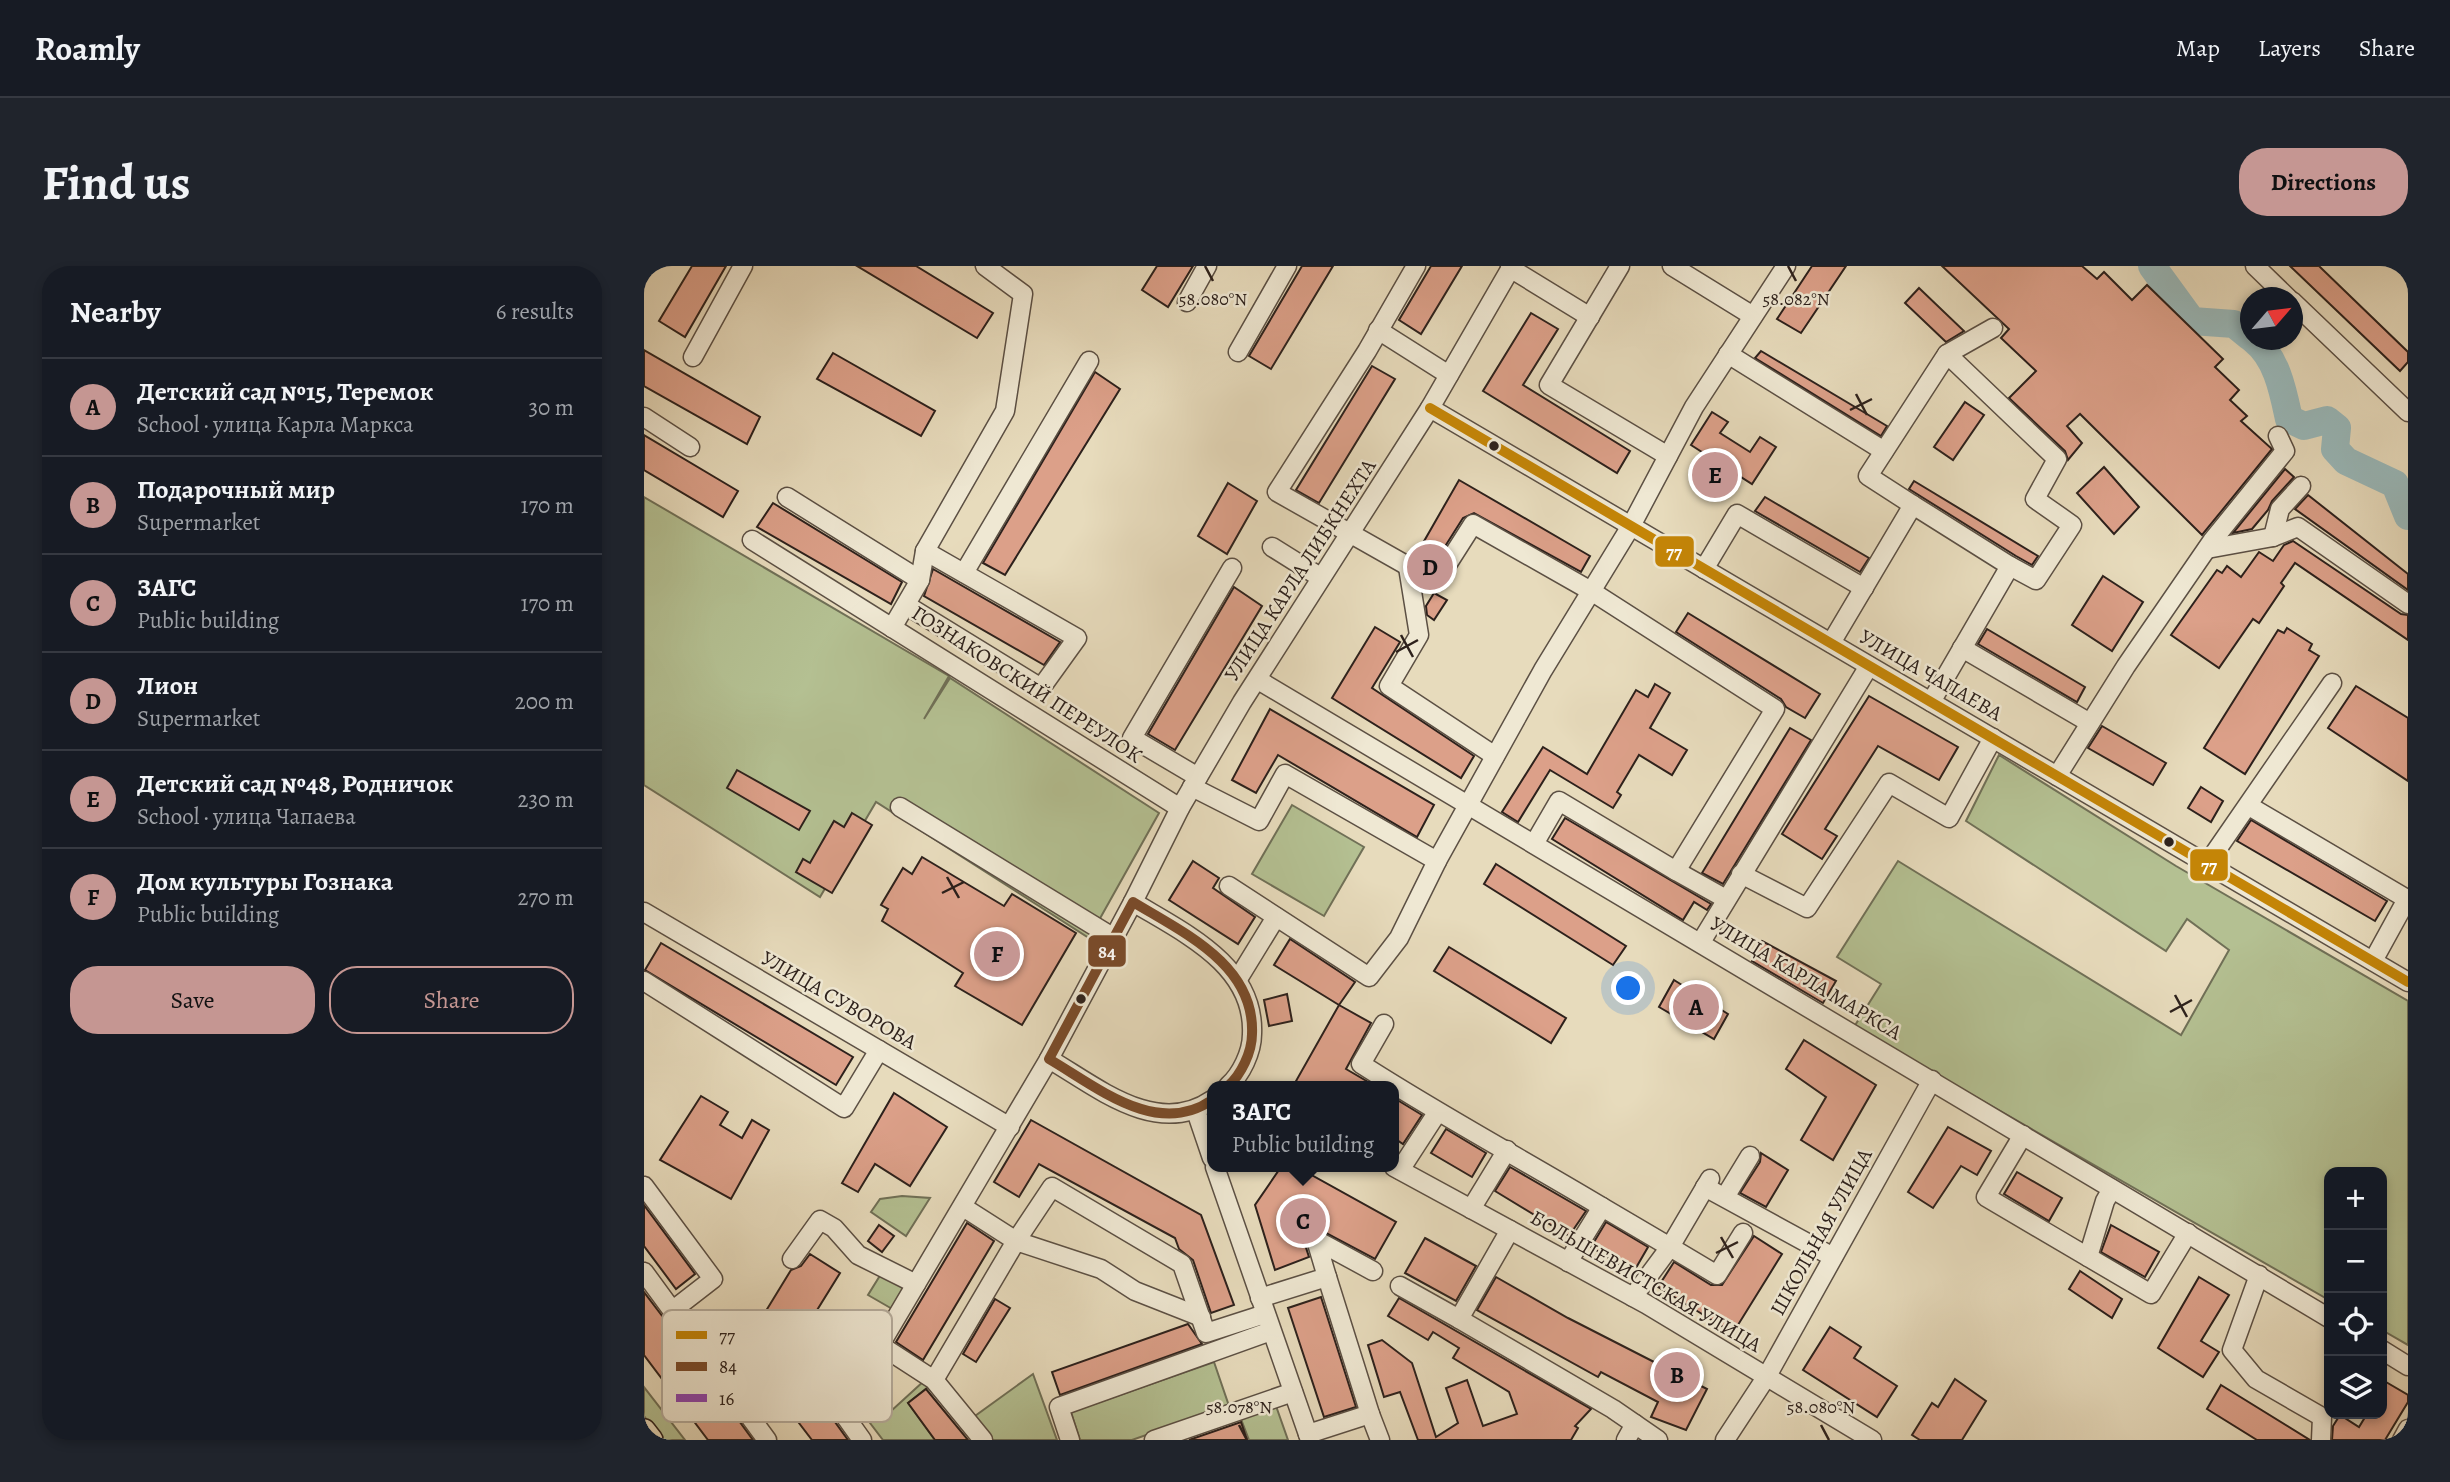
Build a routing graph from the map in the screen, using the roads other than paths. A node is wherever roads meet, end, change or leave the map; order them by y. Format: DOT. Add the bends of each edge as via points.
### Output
graph roads {
  1 [pos="743,266"];
  2 [pos="985,266"];
  3 [pos="1207,266"];
  4 [pos="1287,266"];
  5 [pos="1416,266"];
  6 [pos="1620,266"];
  7 [pos="1672,266"];
  8 [pos="1786,266"];
  9 [pos="2255,266"];
  10 [pos="1511,267"];
  11 [pos="2277,287"];
  12 [pos="1187,302"];
  13 [pos="2303,312"];
  14 [pos="1753,316"];
  15 [pos="1590,317"];
  16 [pos="1993,328"];
  17 [pos="1378,330"];
  18 [pos="1237,352"];
  19 [pos="1728,354"];
  20 [pos="1947,354"];
  21 [pos="693,356"];
  22 [pos="1089,361"];
  23 [pos="1449,375"];
  24 [pos="1430,408"];
  25 [pos="2408,412"];
  26 [pos="644,417"];
  27 [pos="2278,436"];
  28 [pos="690,447"];
  29 [pos="1884,451"];
  30 [pos="1668,456"];
  31 [pos="2301,486"];
  32 [pos="787,497"];
  33 [pos="1913,505"];
  34 [pos="1631,526"];
  35 [pos="1350,531"];
  36 [pos="2273,537"];
  37 [pos="752,540"];
  38 [pos="1272,547"];
  39 [pos="2207,549"];
  40 [pos="925,551"];
  41 [pos="1408,566"];
  42 [pos="2010,566"];
  43 [pos="1232,568"];
  44 [pos="1704,569"];
  45 [pos="964,573"];
  46 [pos="1321,577"];
  47 [pos="920,580"];
  48 [pos="1864,588"];
  49 [pos="1591,591"];
  50 [pos="2408,604"];
  51 [pos="906,605"];
  52 [pos="892,628"];
  53 [pos="1831,643"];
  54 [pos="1962,648"];
  55 [pos="1869,666"];
  56 [pos="1258,680"];
  57 [pos="2332,683"];
  58 [pos="1931,702"];
  59 [pos="2090,723"];
  60 [pos="1993,738"];
  61 [pos="1495,755"];
  62 [pos="2057,776"];
  63 [pos="1195,782"];
  64 [pos="1467,805"];
  65 [pos="2249,806"];
  66 [pos="900,807"];
  67 [pos="1180,808"];
  68 [pos="1534,844"];
  69 [pos="1437,860"];
  70 [pos="2207,864"];
  71 [pos="1676,871"];
  72 [pos="1741,874"];
  73 [pos="1229,886"];
  74 [pos="1726,899"];
  75 [pos="1133,902"];
  76 [pos="644,913"];
  77 [pos="1276,917"];
  78 [pos="1702,929"];
  79 [pos="1114,938"];
  80 [pos="2372,961"];
  81 [pos="1238,979"];
  82 [pos="644,981"];
  83 [pos="2408,982"];
  84 [pos="1384,1024"];
  85 [pos="879,1050"];
  86 [pos="1049,1059"];
  87 [pos="1933,1080"];
  88 [pos="1237,1081"];
  89 [pos="1387,1081"];
  90 [pos="1399,1088"];
  91 [pos="1207,1103"];
  92 [pos="1196,1111"];
  93 [pos="1437,1113"];
  94 [pos="1010,1127"];
  95 [pos="2024,1135"];
  96 [pos="1207,1143"];
  97 [pos="1507,1150"];
  98 [pos="1750,1156"];
  99 [pos="1399,1165"];
  100 [pos="1399,1169"];
  101 [pos="1217,1172"];
  102 [pos="644,1186"];
  103 [pos="2112,1189"];
  104 [pos="1725,1197"];
  105 [pos="963,1206"];
  106 [pos="1602,1207"];
  107 [pos="1471,1209"];
  108 [pos="1510,1230"];
  109 [pos="1743,1233"];
  110 [pos="2188,1233"];
  111 [pos="1016,1241"];
  112 [pos="1670,1247"];
  113 [pos="1833,1257"];
  114 [pos="2088,1257"];
  115 [pos="792,1259"];
  116 [pos="1568,1262"];
  117 [pos="1373,1271"];
  118 [pos="644,1272"];
  119 [pos="2259,1275"];
  120 [pos="1327,1277"];
  121 [pos="916,1284"];
  122 [pos="1400,1286"];
  123 [pos="1633,1297"];
  124 [pos="1263,1306"];
  125 [pos="673,1310"];
  126 [pos="892,1314"];
  127 [pos="2324,1315"];
  128 [pos="1201,1317"];
  129 [pos="1459,1319"];
  130 [pos="1272,1331"];
  131 [pos="892,1353"];
  132 [pos="2387,1353"];
  133 [pos="2407,1363"];
  134 [pos="1767,1376"];
  135 [pos="934,1380"];
  136 [pos="1293,1392"];
  137 [pos="1370,1414"];
  138 [pos="754,1422"];
  139 [pos="849,1422"];
  140 [pos="2408,1429"];
  141 [pos="644,1431"];
  142 [pos="1631,1432"];
  143 [pos="1309,1437"];
  144 [pos="651,1440"];
  145 [pos="767,1440"];
  146 [pos="862,1440"];
  147 [pos="983,1440"];
  148 [pos="1070,1440"];
  149 [pos="1154,1440"];
  150 [pos="1380,1440"];
  151 [pos="1658,1440"];
  152 [pos="1724,1440"];
  153 [pos="1872,1440"];
  154 [pos="2320,1440"];
  155 [pos="2402,1440"];
  1 -- 21 [label="street"];
  2 -- 40 [label="street, ГОЗНАКОВСКИЙ ПЕРЕУЛОК" via="1023,294 1005,411"];
  3 -- 12 [label="street"];
  4 -- 18 [label="street"];
  5 -- 17 [label="street"];
  6 -- 15 [label="street"];
  7 -- 14 [label="street"];
  8 -- 14 [label="street"];
  9 -- 11 [label="street"];
  10 -- 15 [label="street"];
  10 -- 23 [label="street, УЛИЦА КАРЛА ЛИБКНЕХТА"];
  13 -- 25 [label="street"];
  14 -- 19 [label="street"];
  15 -- 30 [label="street" via="1549,385"];
  16 -- 20 [label="street"];
  17 -- 23 [label="street"];
  17 -- 35 [label="street" via="1277,492"];
  19 -- 29 [label="street"];
  19 -- 30 [label="street"];
  20 -- 29 [label="street"];
  20 -- 42 [label="street" via="2057,460 2035,499 2073,525 2036,580"];
  22 -- 45 [label="street"];
  23 -- 24 [label="street, УЛИЦА КАРЛА ЛИБКНЕХТА"];
  24 -- 34 [label="street, УЛИЦА ЧАПАЕВА"];
  24 -- 35 [label="street, УЛИЦА КАРЛА ЛИБКНЕХТА"];
  26 -- 28 [label="street"];
  27 -- 39 [label="street" via="2285,451"];
  29 -- 33 [label="street" via="1868,475"];
  30 -- 34 [label="street"];
  31 -- 36 [label="street" via="2280,509"];
  32 -- 47 [label="street, ГОЗНАКОВСКИЙ ПЕРЕУЛОК"];
  33 -- 42 [label="street"];
  33 -- 48 [label="street"];
  34 -- 44 [label="street, УЛИЦА ЧАПАЕВА"];
  34 -- 49 [label="street"];
  35 -- 41 [label="street"];
  35 -- 46 [label="street, УЛИЦА КАРЛА ЛИБКНЕХТА"];
  36 -- 39 [label="street"];
  36 -- 50 [label="street" via="2298,527"];
  37 -- 52 [label="street"];
  38 -- 46 [label="street"];
  39 -- 59 [label="street"];
  40 -- 45 [label="street"];
  40 -- 47 [label="street, ГОЗНАКОВСКИЙ ПЕРЕУЛОК"];
  41 -- 49 [label="street" via="1436,582 1473,524"];
  41 -- 61 [label="street" via="1419,635 1389,686"];
  42 -- 54 [label="street"];
  43 -- 63 [label="street" via="1132,738"];
  44 -- 48 [label="street" via="1737,514"];
  44 -- 53 [label="street, УЛИЦА ЧАПАЕВА"];
  45 -- 51 [label="street" via="1077,638 1041,688"];
  46 -- 56 [label="street, УЛИЦА КАРЛА ЛИБКНЕХТА"];
  47 -- 51 [label="street, ГОЗНАКОВСКИЙ ПЕРЕУЛОК"];
  48 -- 53 [label="street"];
  49 -- 61 [label="street"];
  49 -- 71 [label="street" via="1775,709"];
  51 -- 52 [label="street, ГОЗНАКОВСКИЙ ПЕРЕУЛОК"];
  52 -- 67 [label="street, ГОЗНАКОВСКИЙ ПЕРЕУЛОК"];
  53 -- 55 [label="street, УЛИЦА ЧАПАЕВА"];
  54 -- 58 [label="street"];
  54 -- 59 [label="street"];
  55 -- 58 [label="street, УЛИЦА ЧАПАЕВА"];
  55 -- 72 [label="street"];
  56 -- 63 [label="street, УЛИЦА КАРЛА ЛИБКНЕХТА"];
  56 -- 64 [label="street, УЛИЦА КАРЛА МАРКСА"];
  57 -- 65 [label="street"];
  58 -- 60 [label="street, УЛИЦА ЧАПАЕВА"];
  59 -- 62 [label="street"];
  60 -- 62 [label="street, УЛИЦА ЧАПАЕВА"];
  60 -- 72 [label="street" via="1949,818 1889,783 1807,908"];
  61 -- 64 [label="street"];
  62 -- 70 [label="street, УЛИЦА ЧАПАЕВА"];
  63 -- 67 [label="street, УЛИЦА КАРЛА ЛИБКНЕХТА"];
  63 -- 69 [label="street" via="1259,821 1285,774"];
  64 -- 68 [label="street, УЛИЦА КАРЛА МАРКСА"];
  64 -- 69 [label="street"];
  65 -- 70 [label="street"];
  65 -- 80 [label="street" via="2407,899"];
  66 -- 79 [label="street"];
  67 -- 75 [label="street, УЛИЦА КАРЛА ЛИБКНЕХТА"];
  68 -- 71 [label="street" via="1559,801"];
  68 -- 78 [label="street, УЛИЦА КАРЛА МАРКСА"];
  69 -- 77 [label="street" via="1399,938 1369,977"];
  70 -- 80 [label="street, УЛИЦА ЧАПАЕВА"];
  71 -- 74 [label="street"];
  72 -- 74 [label="street"];
  73 -- 77 [label="street"];
  74 -- 78 [label="street"];
  75 -- 79 [label="street, УЛИЦА КАРЛА ЛИБКНЕХТА"];
  75 -- 81 [label="street" via="1208,948"];
  76 -- 85 [label="street, УЛИЦА СУВОРОВА"];
  77 -- 81 [label="street"];
  78 -- 87 [label="street, УЛИЦА КАРЛА МАРКСА"];
  79 -- 86 [label="street, УЛИЦА КАРЛА ЛИБКНЕХТА"];
  80 -- 83 [label="street, УЛИЦА ЧАПАЕВА"];
  81 -- 88 [label="street" via="1253,1020 1252,1046"];
  82 -- 85 [label="street" via="844,1108"];
  84 -- 89 [label="street" via="1361,1064"];
  85 -- 94 [label="street, УЛИЦА СУВОРОВА"];
  86 -- 92 [label="street" via="1123,1104 1161,1114"];
  86 -- 94 [label="street"];
  87 -- 95 [label="street, УЛИЦА КАРЛА МАРКСА"];
  87 -- 113 [label="street, ШКОЛЬНАЯ УЛИЦА"];
  90 -- 93 [label="street"];
  91 -- 92 [label="street"];
  92 -- 96 [label="street"];
  93 -- 97 [label="street"];
  93 -- 99 [label="street"];
  94 -- 105 [label="street"];
  95 -- 103 [label="street, УЛИЦА КАРЛА МАРКСА"];
  95 -- 114 [label="street" via="1986,1197"];
  97 -- 106 [label="street"];
  97 -- 107 [label="street"];
  98 -- 104 [label="street"];
  100 -- 107 [label="street, БОЛЬШЕВИСТСКАЯ УЛИЦА"];
  101 -- 124 [label="street"];
  102 -- 125 [label="street" via="713,1279"];
  103 -- 110 [label="street, УЛИЦА КАРЛА МАРКСА"];
  103 -- 114 [label="street"];
  104 -- 112 [label="street" via="1708,1183"];
  104 -- 113 [label="street"];
  105 -- 111 [label="street"];
  105 -- 121 [label="street"];
  106 -- 112 [label="street"];
  106 -- 116 [label="street"];
  107 -- 108 [label="street, БОЛЬШЕВИСТСКАЯ УЛИЦА"];
  108 -- 116 [label="street, БОЛЬШЕВИСТСКАЯ УЛИЦА"];
  108 -- 129 [label="street"];
  109 -- 112 [label="street" via="1717,1275"];
  110 -- 114 [label="street" via="2151,1294"];
  110 -- 119 [label="street, УЛИЦА КАРЛА МАРКСА"];
  111 -- 128 [label="street" via="1101,1269 1135,1291"];
  111 -- 128 [label="street" via="1052,1187 1182,1264"];
  111 -- 135 [label="street"];
  112 -- 123 [label="street"];
  113 -- 134 [label="street, ШКОЛЬНАЯ УЛИЦА"];
  115 -- 121 [label="street" via="820,1220 834,1228 858,1255"];
  116 -- 123 [label="street, БОЛЬШЕВИСТСКАЯ УЛИЦА"];
  117 -- 120 [label="street" via="1316,1240"];
  118 -- 125 [label="street"];
  119 -- 127 [label="street, УЛИЦА КАРЛА МАРКСА"];
  119 -- 154 [label="street" via="2232,1350 2256,1379 2322,1417"];
  120 -- 124 [label="street"];
  120 -- 137 [label="street"];
  121 -- 126 [label="street"];
  122 -- 129 [label="street"];
  123 -- 134 [label="street, БОЛЬШЕВИСТСКАЯ УЛИЦА"];
  124 -- 128 [label="street" via="1206,1333"];
  124 -- 130 [label="street"];
  129 -- 142 [label="street"];
  130 -- 136 [label="street"];
  130 -- 148 [label="street" via="1059,1407"];
  131 -- 135 [label="street"];
  132 -- 133 [label="street"];
  134 -- 152 [label="street, ШКОЛЬНАЯ УЛИЦА"];
  134 -- 153 [label="street, БОЛЬШЕВИСТСКАЯ УЛИЦА"];
  135 -- 147 [label="street"];
  136 -- 143 [label="street"];
  136 -- 149 [label="street"];
  137 -- 143 [label="street"];
  137 -- 150 [label="street"];
  138 -- 145 [label="street"];
  139 -- 146 [label="street"];
  140 -- 155 [label="street"];
  141 -- 144 [label="main road"];
  142 -- 151 [label="street"];
}
